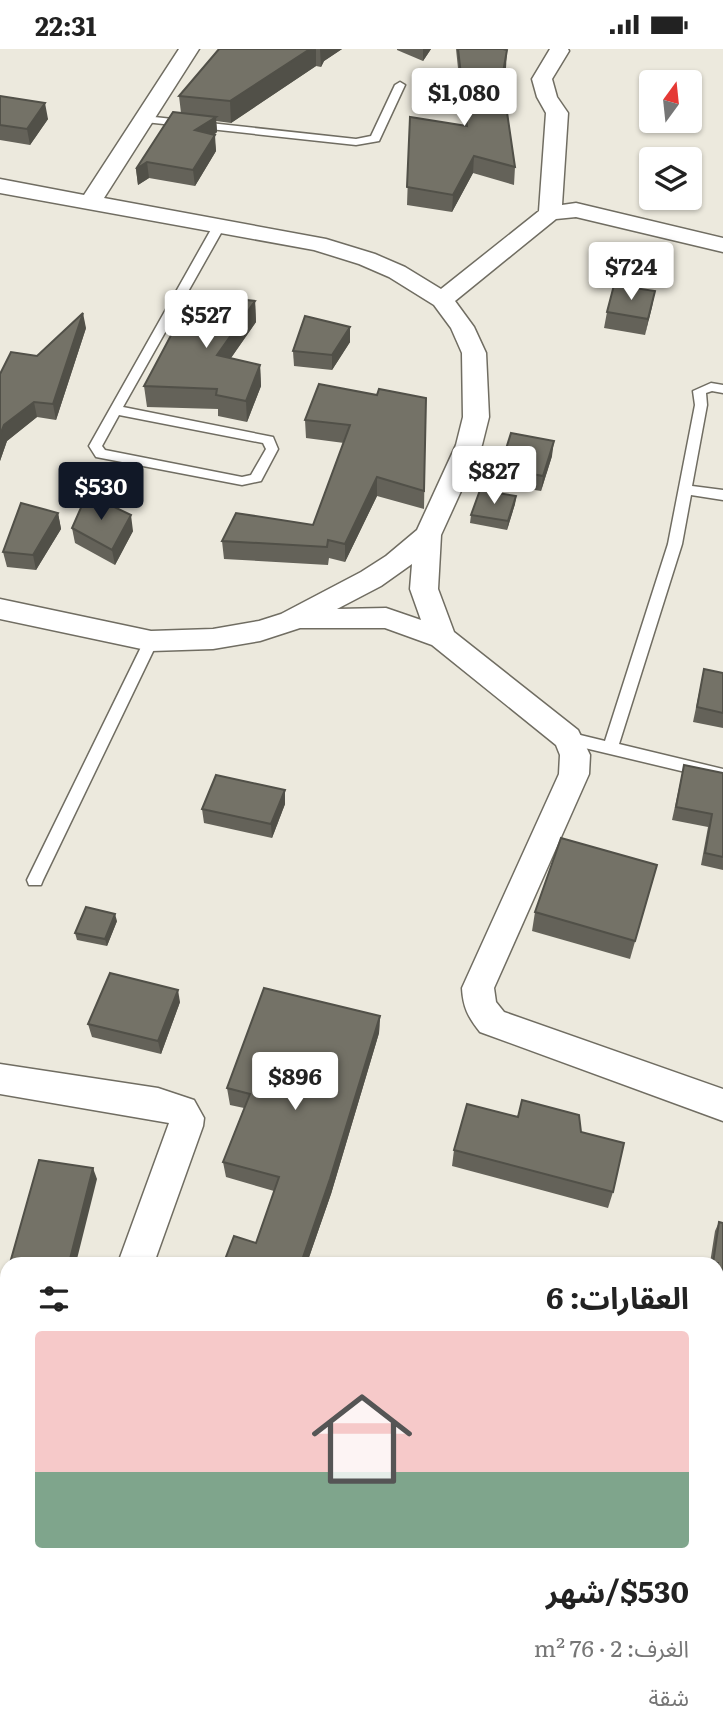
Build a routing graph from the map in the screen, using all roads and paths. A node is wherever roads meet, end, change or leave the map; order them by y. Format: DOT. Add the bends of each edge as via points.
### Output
graph roads {
  1 [pos="189,49"];
  2 [pos="559,51"];
  3 [pos="400,85"];
  4 [pos="145,119"];
  5 [pos="0,186"];
  6 [pos="89,202"];
  7 [pos="550,212"];
  8 [pos="219,226"];
  9 [pos="723,245"];
  10 [pos="442,300"];
  11 [pos="723,389"];
  12 [pos="116,409"];
  13 [pos="685,490"];
  14 [pos="723,495"];
  15 [pos="428,535"];
  16 [pos="0,609"];
  17 [pos="291,621"];
  18 [pos="442,638"];
  19 [pos="151,641"];
  20 [pos="568,738"];
  21 [pos="610,748"];
  22 [pos="723,775"];
  23 [pos="35,880"];
  24 [pos="0,1079"];
  25 [pos="723,1105"];
  26 [pos="138,1257"];
  1 -- 4 [label="street"];
  2 -- 7 [label="street" via="542,79 557,113"];
  3 -- 4 [label="lane" via="375,139 356,142"];
  4 -- 6 [label="street"];
  5 -- 6 [label="street"];
  6 -- 8 [label="street"];
  7 -- 9 [label="street" via="576,210"];
  7 -- 10 [label="street"];
  8 -- 10 [label="street" via="318,244 368,259"];
  8 -- 12 [label="lane"];
  10 -- 15 [label="street" via="474,353 476,417 469,445"];
  11 -- 13 [label="lane" via="699,391 701,405"];
  12 -- 12 [label="lane" via="96,446 101,454 242,481 256,478 272,449 268,440"];
  13 -- 14 [label="lane"];
  13 -- 21 [label="lane" via="675,544"];
  15 -- 17 [label="street" via="371,579"];
  15 -- 18 [label="street" via="424,589"];
  16 -- 19 [label="street"];
  17 -- 18 [label="street" via="386,618"];
  17 -- 19 [label="street" via="213,639"];
  18 -- 20 [label="street"];
  19 -- 23 [label="lane"];
  20 -- 21 [label="lane"];
  20 -- 25 [label="street" via="575,755 574,774 478,988 480,1007 492,1022"];
  21 -- 22 [label="lane"];
  24 -- 26 [label="street" via="182,1111 186,1126"];
}
